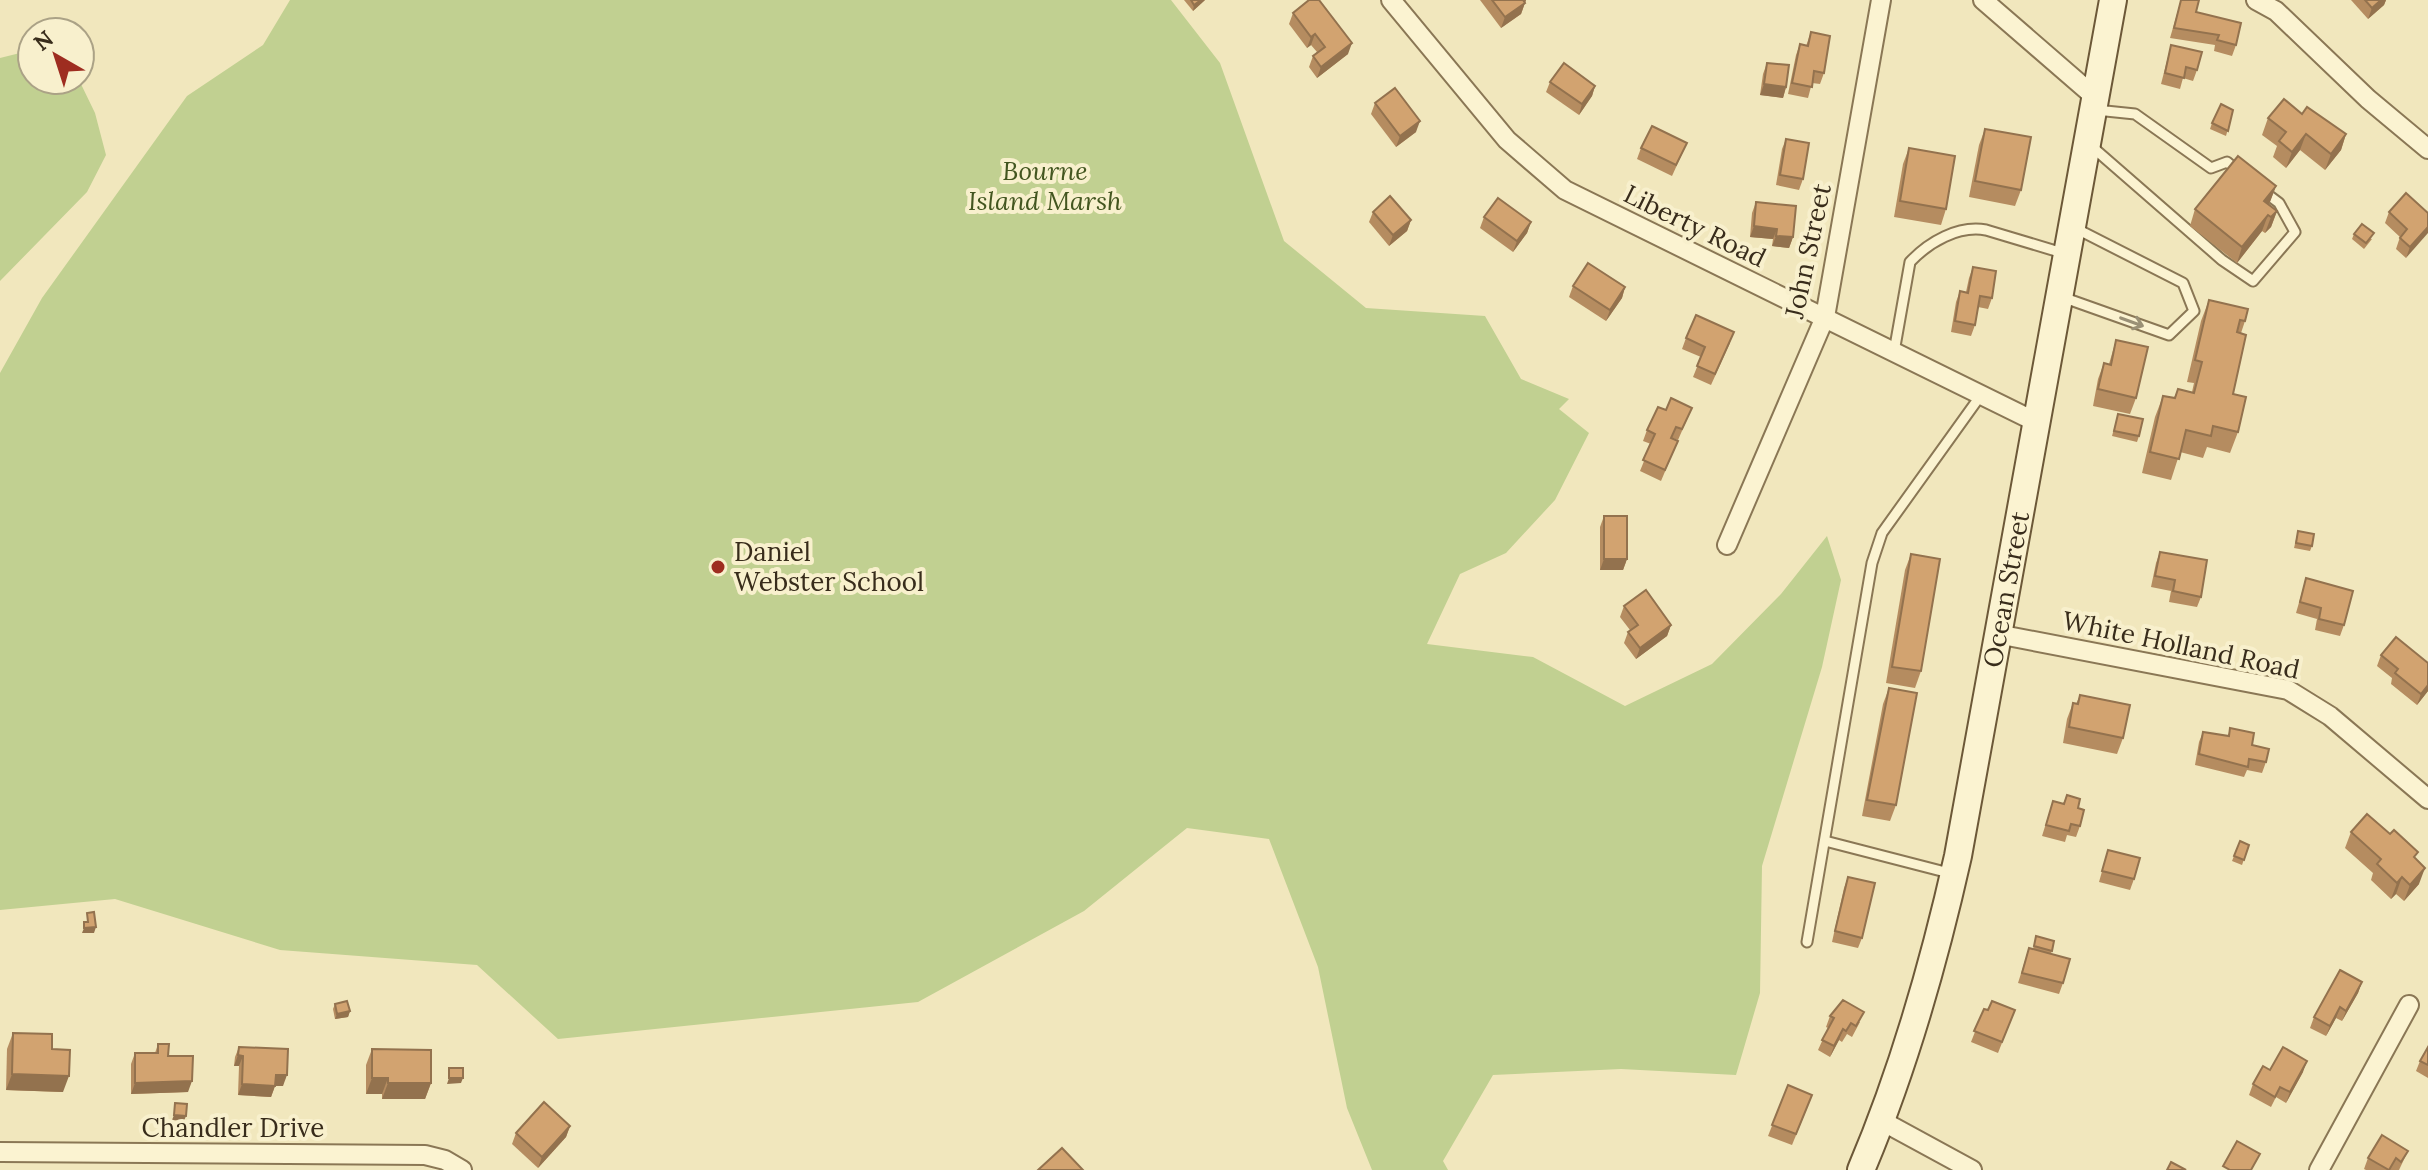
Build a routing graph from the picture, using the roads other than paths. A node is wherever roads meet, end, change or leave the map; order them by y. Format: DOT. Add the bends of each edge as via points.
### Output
graph roads {
  1 [pos="1391,0"];
  2 [pos="1881,0"];
  3 [pos="1983,0"];
  4 [pos="2113,0"];
  5 [pos="2256,0"];
  6 [pos="2094,103"];
  7 [pos="2087,143"];
  8 [pos="2428,149"];
  9 [pos="2248,179"];
  10 [pos="2258,187"];
  11 [pos="2072,226"];
  12 [pos="2067,254"];
  13 [pos="2059,296"];
  14 [pos="1825,317"];
  15 [pos="1894,352"];
  16 [pos="1981,395"];
  17 [pos="2036,422"];
  18 [pos="1727,545"];
  19 [pos="1997,634"];
  20 [pos="2424,788"];
  21 [pos="1825,841"];
  22 [pos="1954,874"];
  23 [pos="1807,942"];
  24 [pos="2409,1005"];
  25 [pos="1882,1121"];
  26 [pos="0,1152"];
  27 [pos="462,1170"];
  28 [pos="1861,1170"];
  29 [pos="1972,1170"];
  30 [pos="2319,1170"];
  1 -- 14 [label="street, Liberty Road" via="1507,140 1548,178 1581,200"];
  2 -- 14 [label="street, John Street"];
  3 -- 6 [label="street"];
  4 -- 6 [label="main road, Ocean Street"];
  5 -- 8 [label="street" via="2276,11"];
  6 -- 7 [label="main road, Ocean Street"];
  6 -- 9 [label="lane" via="2135,114 2211,168 2227,162"];
  7 -- 10 [label="lane" via="2253,281 2295,232 2279,203"];
  7 -- 11 [label="main road, Ocean Street"];
  11 -- 12 [label="main road, Ocean Street"];
  13 -- 11 [label="lane, one-way" via="2169,335 2194,311 2183,283"];
  12 -- 13 [label="main road, Ocean Street"];
  12 -- 15 [label="lane" via="1986,230 1953,233 1910,262"];
  13 -- 17 [label="main road, Ocean Street"];
  14 -- 15 [label="street, Liberty Road"];
  14 -- 18 [label="street, John Street"];
  15 -- 16 [label="street, Liberty Road"];
  16 -- 17 [label="street, Liberty Road"];
  16 -- 21 [label="lane" via="1882,533"];
  17 -- 19 [label="main road, Ocean Street"];
  19 -- 20 [label="street, White Holland Road" via="2288,690"];
  19 -- 22 [label="main road, Ocean Street"];
  21 -- 22 [label="lane"];
  21 -- 23 [label="lane"];
  22 -- 25 [label="main road, Ocean Street" via="1925,989"];
  24 -- 30 [label="street"];
  25 -- 28 [label="main road, Ocean Street"];
  25 -- 29 [label="street"];
  26 -- 27 [label="street, Chandler Drive" via="425,1155"];
}
